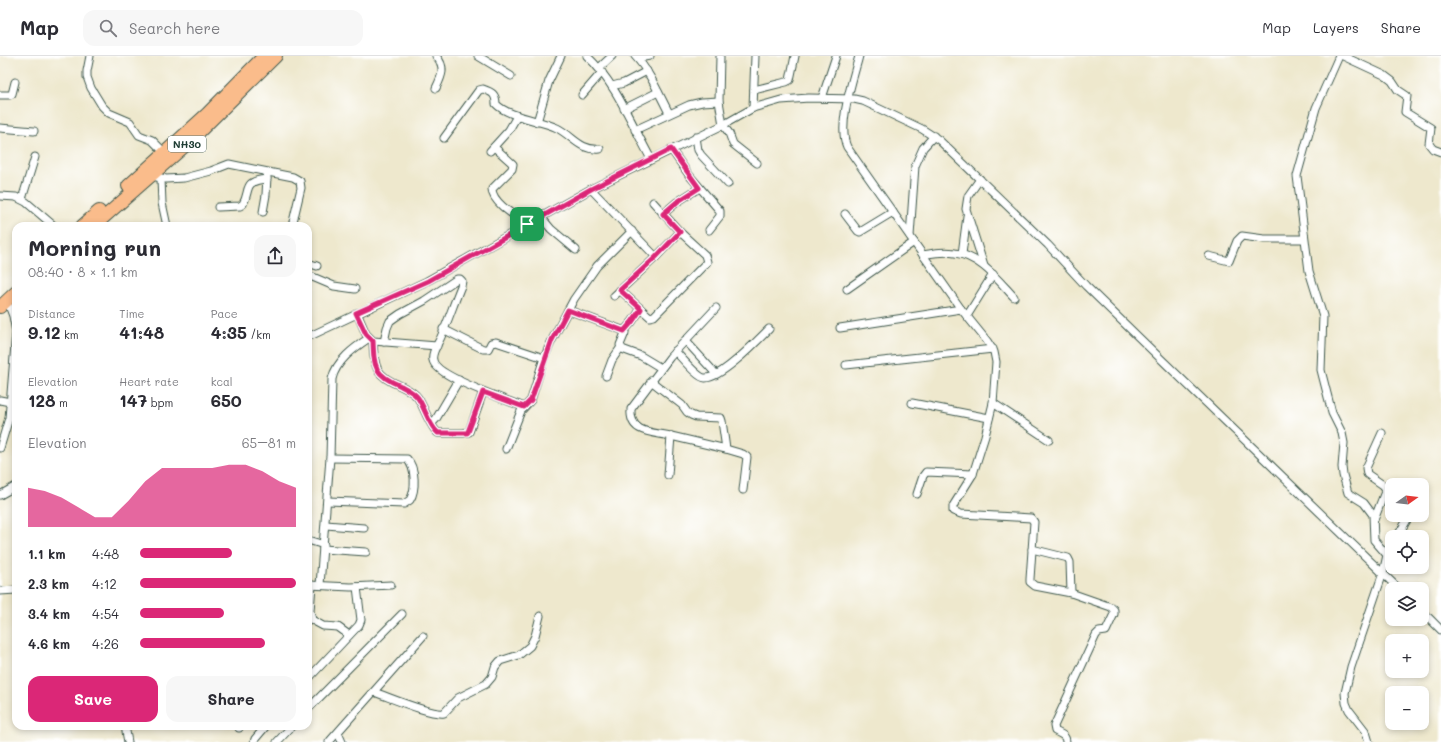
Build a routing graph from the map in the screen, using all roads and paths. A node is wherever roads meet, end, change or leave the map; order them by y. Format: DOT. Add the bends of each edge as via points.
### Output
graph roads {
  1 [pos="90,56"];
  2 [pos="264,56"];
  3 [pos="276,56"];
  4 [pos="436,56"];
  5 [pos="478,56"];
  6 [pos="561,56"];
  7 [pos="587,56"];
  8 [pos="612,56"];
  9 [pos="650,56"];
  10 [pos="720,56"];
  11 [pos="755,56"];
  12 [pos="795,56"];
  13 [pos="836,56"];
  14 [pos="859,56"];
  15 [pos="1339,56"];
  16 [pos="1343,56"];
  17 [pos="636,57"];
  18 [pos="601,70"];
  19 [pos="647,71"];
  20 [pos="510,76"];
  21 [pos="15,82"];
  22 [pos="612,86"];
  23 [pos="436,88"];
  24 [pos="754,90"];
  25 [pos="658,92"];
  26 [pos="0,95"];
  27 [pos="582,95"];
  28 [pos="822,98"];
  29 [pos="847,98"];
  30 [pos="719,101"];
  31 [pos="753,108"];
  32 [pos="624,109"];
  33 [pos="669,114"];
  34 [pos="517,116"];
  35 [pos="537,122"];
  36 [pos="723,125"];
  37 [pos="0,128"];
  38 [pos="635,130"];
  39 [pos="34,131"];
  40 [pos="934,136"];
  41 [pos="696,137"];
  42 [pos="444,138"];
  43 [pos="600,149"];
  44 [pos="671,149"];
  45 [pos="1441,152"];
  46 [pos="165,153"];
  47 [pos="35,157"];
  48 [pos="651,159"];
  49 [pos="757,163"];
  50 [pos="267,172"];
  51 [pos="157,177"];
  52 [pos="267,179"];
  53 [pos="980,179"];
  54 [pos="728,184"];
  55 [pos="699,188"];
  56 [pos="591,189"];
  57 [pos="0,196"];
  58 [pos="22,199"];
  59 [pos="653,202"];
  60 [pos="218,207"];
  61 [pos="262,212"];
  62 [pos="893,212"];
  63 [pos="663,214"];
  64 [pos="845,214"];
  65 [pos="967,214"];
  66 [pos="541,217"];
  67 [pos="50,222"];
  68 [pos="87,222"];
  69 [pos="99,222"];
  70 [pos="166,222"];
  71 [pos="293,222"];
  72 [pos="527,224"];
  73 [pos="709,230"];
  74 [pos="632,231"];
  75 [pos="680,232"];
  76 [pos="912,239"];
  77 [pos="1304,239"];
  78 [pos="576,250"];
  79 [pos="962,254"];
  80 [pos="923,255"];
  81 [pos="1209,256"];
  82 [pos="656,257"];
  83 [pos="312,264"];
  84 [pos="317,266"];
  85 [pos="984,266"];
  86 [pos="993,274"];
  87 [pos="312,277"];
  88 [pos="12,289"];
  89 [pos="355,289"];
  90 [pos="847,289"];
  91 [pos="620,290"];
  92 [pos="614,296"];
  93 [pos="1014,297"];
  94 [pos="6,299"];
  95 [pos="716,308"];
  96 [pos="641,309"];
  97 [pos="961,309"];
  98 [pos="568,310"];
  99 [pos="356,313"];
  100 [pos="12,314"];
  101 [pos="967,316"];
  102 [pos="840,328"];
  103 [pos="443,329"];
  104 [pos="769,329"];
  105 [pos="624,331"];
  106 [pos="312,335"];
  107 [pos="371,339"];
  108 [pos="685,340"];
  109 [pos="384,342"];
  110 [pos="437,346"];
  111 [pos="621,347"];
  112 [pos="993,349"];
  113 [pos="675,351"];
  114 [pos="544,358"];
  115 [pos="846,365"];
  116 [pos="661,368"];
  117 [pos="716,374"];
  118 [pos="606,376"];
  119 [pos="459,380"];
  120 [pos="12,381"];
  121 [pos="651,381"];
  122 [pos="483,392"];
  123 [pos="0,400"];
  124 [pos="10,402"];
  125 [pos="912,403"];
  126 [pos="993,403"];
  127 [pos="524,407"];
  128 [pos="989,418"];
  129 [pos="432,423"];
  130 [pos="1382,433"];
  131 [pos="670,436"];
  132 [pos="1049,440"];
  133 [pos="0,448"];
  134 [pos="506,449"];
  135 [pos="726,449"];
  136 [pos="330,458"];
  137 [pos="973,474"];
  138 [pos="668,475"];
  139 [pos="12,488"];
  140 [pos="743,490"];
  141 [pos="917,494"];
  142 [pos="0,495"];
  143 [pos="328,501"];
  144 [pos="1374,520"];
  145 [pos="326,525"];
  146 [pos="364,528"];
  147 [pos="312,542"];
  148 [pos="323,547"];
  149 [pos="1032,549"];
  150 [pos="366,552"];
  151 [pos="1385,553"];
  152 [pos="1385,564"];
  153 [pos="1383,573"];
  154 [pos="1392,582"];
  155 [pos="313,585"];
  156 [pos="391,585"];
  157 [pos="357,587"];
  158 [pos="12,590"];
  159 [pos="0,591"];
  160 [pos="1071,593"];
  161 [pos="402,614"];
  162 [pos="540,616"];
  163 [pos="1429,619"];
  164 [pos="312,622"];
  165 [pos="1441,630"];
  166 [pos="349,635"];
  167 [pos="423,636"];
  168 [pos="312,675"];
  169 [pos="374,692"];
  170 [pos="312,705"];
  171 [pos="126,730"];
  172 [pos="263,730"];
  173 [pos="288,730"];
  174 [pos="338,733"];
  175 [pos="128,742"];
  176 [pos="254,742"];
  177 [pos="277,742"];
  178 [pos="329,742"];
  179 [pos="342,742"];
  180 [pos="1066,742"];
  181 [pos="1369,742"];
  1 -- 46 [label="street" via="87,77 102,106 109,113 130,122 139,135 152,140"];
  2 -- 46 [label="highway, NH30"];
  3 -- 51 [label="highway, NH30"];
  4 -- 23 [label="street" via="442,67 442,76"];
  5 -- 20 [label="street"];
  6 -- 35 [label="street" via="549,81"];
  7 -- 18 [label="street"];
  8 -- 18 [label="street"];
  9 -- 17 [label="street"];
  10 -- 30 [label="street"];
  11 -- 24 [label="street"];
  12 -- 24 [label="street" via="792,77 788,82"];
  13 -- 28 [label="street"];
  14 -- 29 [label="street"];
  15 -- 77 [label="street" via="1316,108 1297,176"];
  16 -- 45 [label="street" via="1392,81 1406,95 1405,112 1431,128 1429,144"];
  17 -- 19 [label="street"];
  18 -- 22 [label="street"];
  18 -- 27 [label="street"];
  19 -- 22 [label="street"];
  19 -- 25 [label="street"];
  21 -- 26 [label="street" via="12,94"];
  22 -- 32 [label="street"];
  24 -- 31 [label="street"];
  25 -- 32 [label="street"];
  25 -- 33 [label="street"];
  28 -- 29 [label="street"];
  28 -- 31 [label="street" via="781,100"];
  29 -- 40 [label="street" via="863,101"];
  29 -- 62 [label="street" via="845,144"];
  30 -- 33 [label="street" via="689,105"];
  30 -- 36 [label="street"];
  31 -- 36 [label="street"];
  32 -- 38 [label="street"];
  33 -- 38 [label="street"];
  34 -- 35 [label="street"];
  34 -- 42 [label="street" via="496,104 495,94 481,89"];
  34 -- 72 [label="street" via="509,130 492,149 513,164 512,169 492,192 505,209"];
  35 -- 43 [label="street" via="558,129 586,149"];
  36 -- 41 [label="street"];
  36 -- 49 [label="street" via="733,144"];
  37 -- 39 [label="street"];
  38 -- 48 [label="street"];
  40 -- 53 [label="street"];
  40 -- 76 [label="street" via="923,148 915,166"];
  41 -- 44 [label="street"];
  41 -- 54 [label="street" via="701,155"];
  44 -- 48 [label="street"];
  44 -- 55 [label="street"];
  46 -- 68 [label="highway, NH30"];
  47 -- 58 [label="street"];
  48 -- 56 [label="street"];
  50 -- 51 [label="street" via="228,164 184,178 166,180"];
  50 -- 52 [label="street"];
  50 -- 71 [label="street" via="293,177 300,181 301,188"];
  51 -- 69 [label="highway, NH30"];
  51 -- 70 [label="street"];
  52 -- 60 [label="street" via="255,181 248,187 240,206"];
  52 -- 61 [label="street"];
  53 -- 65 [label="street" via="967,200"];
  53 -- 153 [label="street" via="1156,355"];
  55 -- 63 [label="street"];
  55 -- 73 [label="street" via="720,211 720,216"];
  56 -- 66 [label="street"];
  56 -- 74 [label="street"];
  57 -- 58 [label="street"];
  58 -- 67 [label="street"];
  59 -- 63 [label="street"];
  62 -- 64 [label="street" via="860,232"];
  62 -- 76 [label="street"];
  63 -- 75 [label="street"];
  65 -- 79 [label="street"];
  65 -- 85 [label="street"];
  66 -- 72 [label="street"];
  66 -- 78 [label="street"];
  72 -- 99 [label="street" via="428,281"];
  74 -- 82 [label="street"];
  74 -- 98 [label="street" via="597,266"];
  75 -- 82 [label="street"];
  75 -- 96 [label="street" via="705,255 706,264 654,316 650,317"];
  76 -- 80 [label="street"];
  76 -- 90 [label="street"];
  77 -- 81 [label="street" via="1242,236 1237,241 1229,261"];
  77 -- 144 [label="street" via="1308,271 1323,316 1322,370 1332,413 1342,433 1342,467 1346,489 1364,503"];
  79 -- 80 [label="street" via="946,252"];
  79 -- 85 [label="street"];
  80 -- 97 [label="street"];
  82 -- 91 [label="street"];
  83 -- 84 [label="street"];
  85 -- 86 [label="street"];
  86 -- 93 [label="street"];
  86 -- 101 [label="street"];
  87 -- 89 [label="street" via="334,286"];
  88 -- 94 [label="highway"];
  91 -- 92 [label="street"];
  91 -- 96 [label="street"];
  94 -- 100 [label="street"];
  95 -- 108 [label="street"];
  96 -- 105 [label="street"];
  97 -- 101 [label="street"];
  97 -- 102 [label="street"];
  98 -- 105 [label="street"];
  98 -- 114 [label="street"];
  99 -- 106 [label="street"];
  99 -- 107 [label="street"];
  101 -- 112 [label="street"];
  103 -- 109 [label="street" via="461,286 460,279 390,321"];
  103 -- 110 [label="street"];
  103 -- 114 [label="street" via="483,349 488,349 491,343 496,342"];
  104 -- 117 [label="street" via="737,360"];
  105 -- 111 [label="street"];
  107 -- 109 [label="street"];
  107 -- 129 [label="street" via="374,364 382,377 418,397"];
  107 -- 136 [label="street" via="345,357 334,373 331,386"];
  108 -- 113 [label="street"];
  108 -- 117 [label="street"];
  109 -- 110 [label="street"];
  110 -- 119 [label="street" via="433,357 435,366"];
  111 -- 116 [label="street"];
  111 -- 118 [label="street" via="612,360"];
  112 -- 115 [label="street"];
  112 -- 126 [label="street" via="996,362"];
  113 -- 116 [label="street"];
  113 -- 117 [label="street" via="702,377"];
  114 -- 127 [label="street" via="531,400"];
  116 -- 121 [label="street"];
  119 -- 122 [label="street"];
  119 -- 129 [label="street"];
  120 -- 124 [label="street"];
  121 -- 131 [label="street" via="631,409 632,420 641,431"];
  121 -- 135 [label="street" via="691,415 721,418"];
  122 -- 127 [label="street"];
  122 -- 129 [label="street" via="467,433 438,433"];
  123 -- 124 [label="street"];
  124 -- 133 [label="street" via="8,425"];
  125 -- 128 [label="street"];
  126 -- 128 [label="street"];
  126 -- 132 [label="street"];
  127 -- 134 [label="street"];
  128 -- 137 [label="street"];
  130 -- 144 [label="street" via="1366,468 1367,474 1386,489"];
  131 -- 135 [label="street"];
  131 -- 138 [label="street"];
  135 -- 140 [label="street" via="747,457"];
  136 -- 143 [label="street"];
  136 -- 143 [label="street" via="407,459 414,471 413,492 410,500 404,504"];
  137 -- 141 [label="street" via="926,472"];
  137 -- 149 [label="street" via="953,506 954,512 1031,518 1034,522"];
  139 -- 142 [label="street"];
  143 -- 145 [label="street"];
  144 -- 151 [label="street" via="1374,540"];
  145 -- 146 [label="street"];
  145 -- 148 [label="street"];
  147 -- 148 [label="street"];
  148 -- 150 [label="street"];
  148 -- 155 [label="street"];
  149 -- 160 [label="street" via="1068,558"];
  149 -- 160 [label="street" via="1032,584"];
  152 -- 153 [label="street"];
  153 -- 154 [label="street"];
  153 -- 181 [label="street" via="1351,666 1345,693 1349,710 1366,732"];
  155 -- 157 [label="street"];
  156 -- 157 [label="street"];
  157 -- 166 [label="street" via="360,623"];
  158 -- 159 [label="street"];
  160 -- 180 [label="street" via="1111,607 1115,612 1106,631 1096,634 1054,726 1055,731 1065,737"];
  161 -- 170 [label="street"];
  162 -- 169 [label="street" via="530,646 520,655 500,661 486,684 458,698 444,713 419,708"];
  163 -- 165 [label="street"];
  164 -- 166 [label="street" via="338,627"];
  166 -- 168 [label="street"];
  167 -- 169 [label="street"];
  169 -- 174 [label="street"];
  171 -- 175 [label="street"];
  172 -- 176 [label="street"];
  173 -- 177 [label="street"];
  174 -- 178 [label="street"];
  174 -- 179 [label="street"];
}
